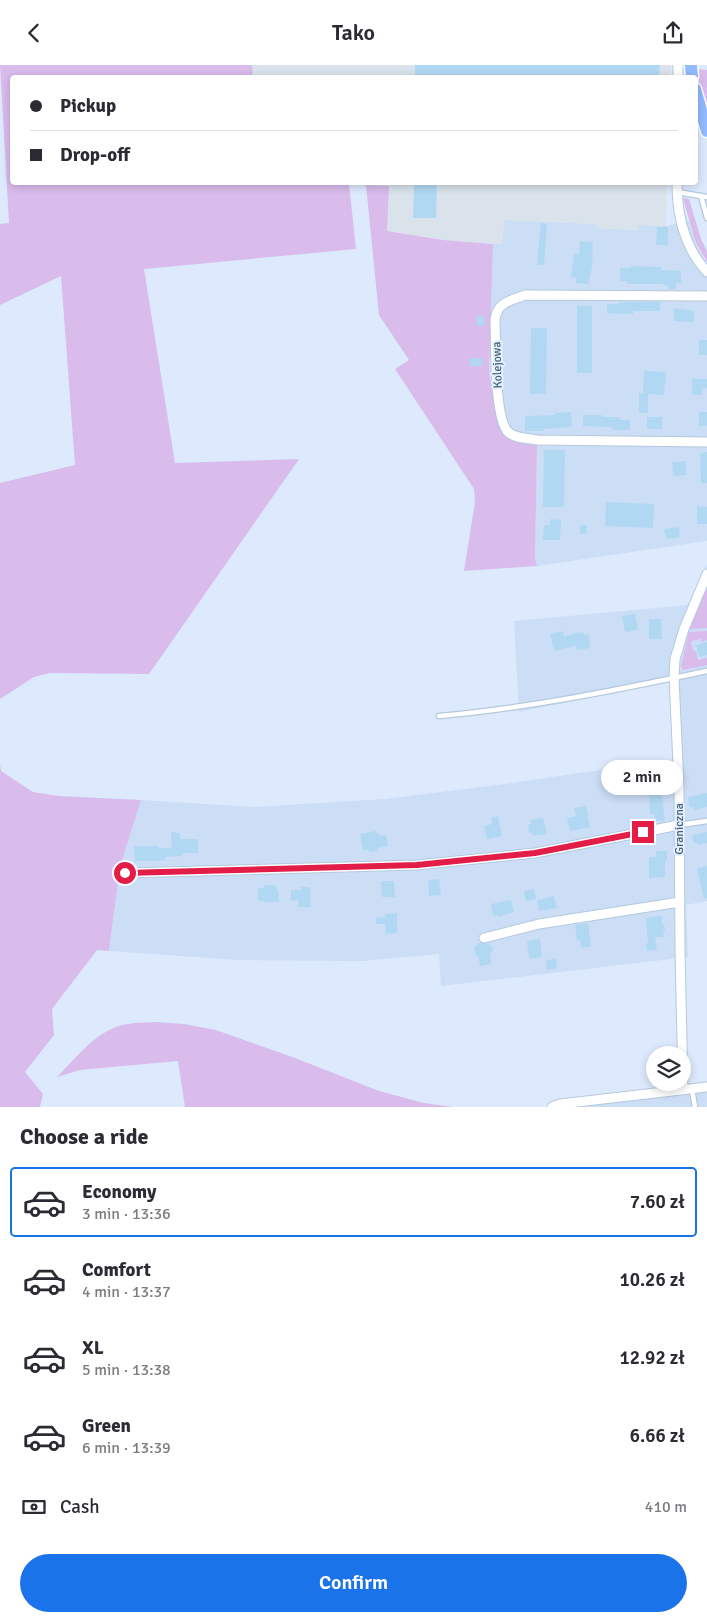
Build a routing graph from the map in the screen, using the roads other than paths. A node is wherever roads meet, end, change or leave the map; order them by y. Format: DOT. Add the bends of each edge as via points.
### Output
graph roads {
  1 [pos="698,100"];
  2 [pos="707,131"];
  3 [pos="677,187"];
  4 [pos="701,196"];
  5 [pos="707,197"];
  6 [pos="707,219"];
  7 [pos="707,272"];
  8 [pos="707,296"];
  9 [pos="707,442"];
  10 [pos="707,574"];
  11 [pos="707,671"];
  12 [pos="674,677"];
  13 [pos="439,716"];
  14 [pos="707,821"];
  15 [pos="679,825"];
  16 [pos="125,873"];
  17 [pos="680,902"];
  18 [pos="484,938"];
  19 [pos="686,1046"];
  20 [pos="707,1087"];
  21 [pos="691,1089"];
  22 [pos="671,1091"];
  23 [pos="689,1091"];
  24 [pos="552,1107"];
  25 [pos="695,1107"];
  1 -- 2 [label="main road"];
  3 -- 4 [label="lane"];
  3 -- 7 [label="street" via="685,237"];
  4 -- 5 [label="lane"];
  4 -- 6 [label="lane"];
  8 -- 9 [label="street, Kolejowa" via="525,295 500,305 495,320 499,407 502,423 516,437"];
  10 -- 12 [label="street, Graniczna" via="684,629"];
  11 -- 12 [label="lane"];
  12 -- 13 [label="lane" via="532,705"];
  12 -- 15 [label="street, Graniczna"];
  14 -- 15 [label="lane"];
  15 -- 16 [label="street" via="535,853 417,865"];
  15 -- 17 [label="street, Graniczna"];
  17 -- 18 [label="street" via="538,924"];
  17 -- 19 [label="street, Graniczna"];
  20 -- 21 [label="street"];
  22 -- 24 [label="street"];
  23 -- 25 [label="lane"];
}
